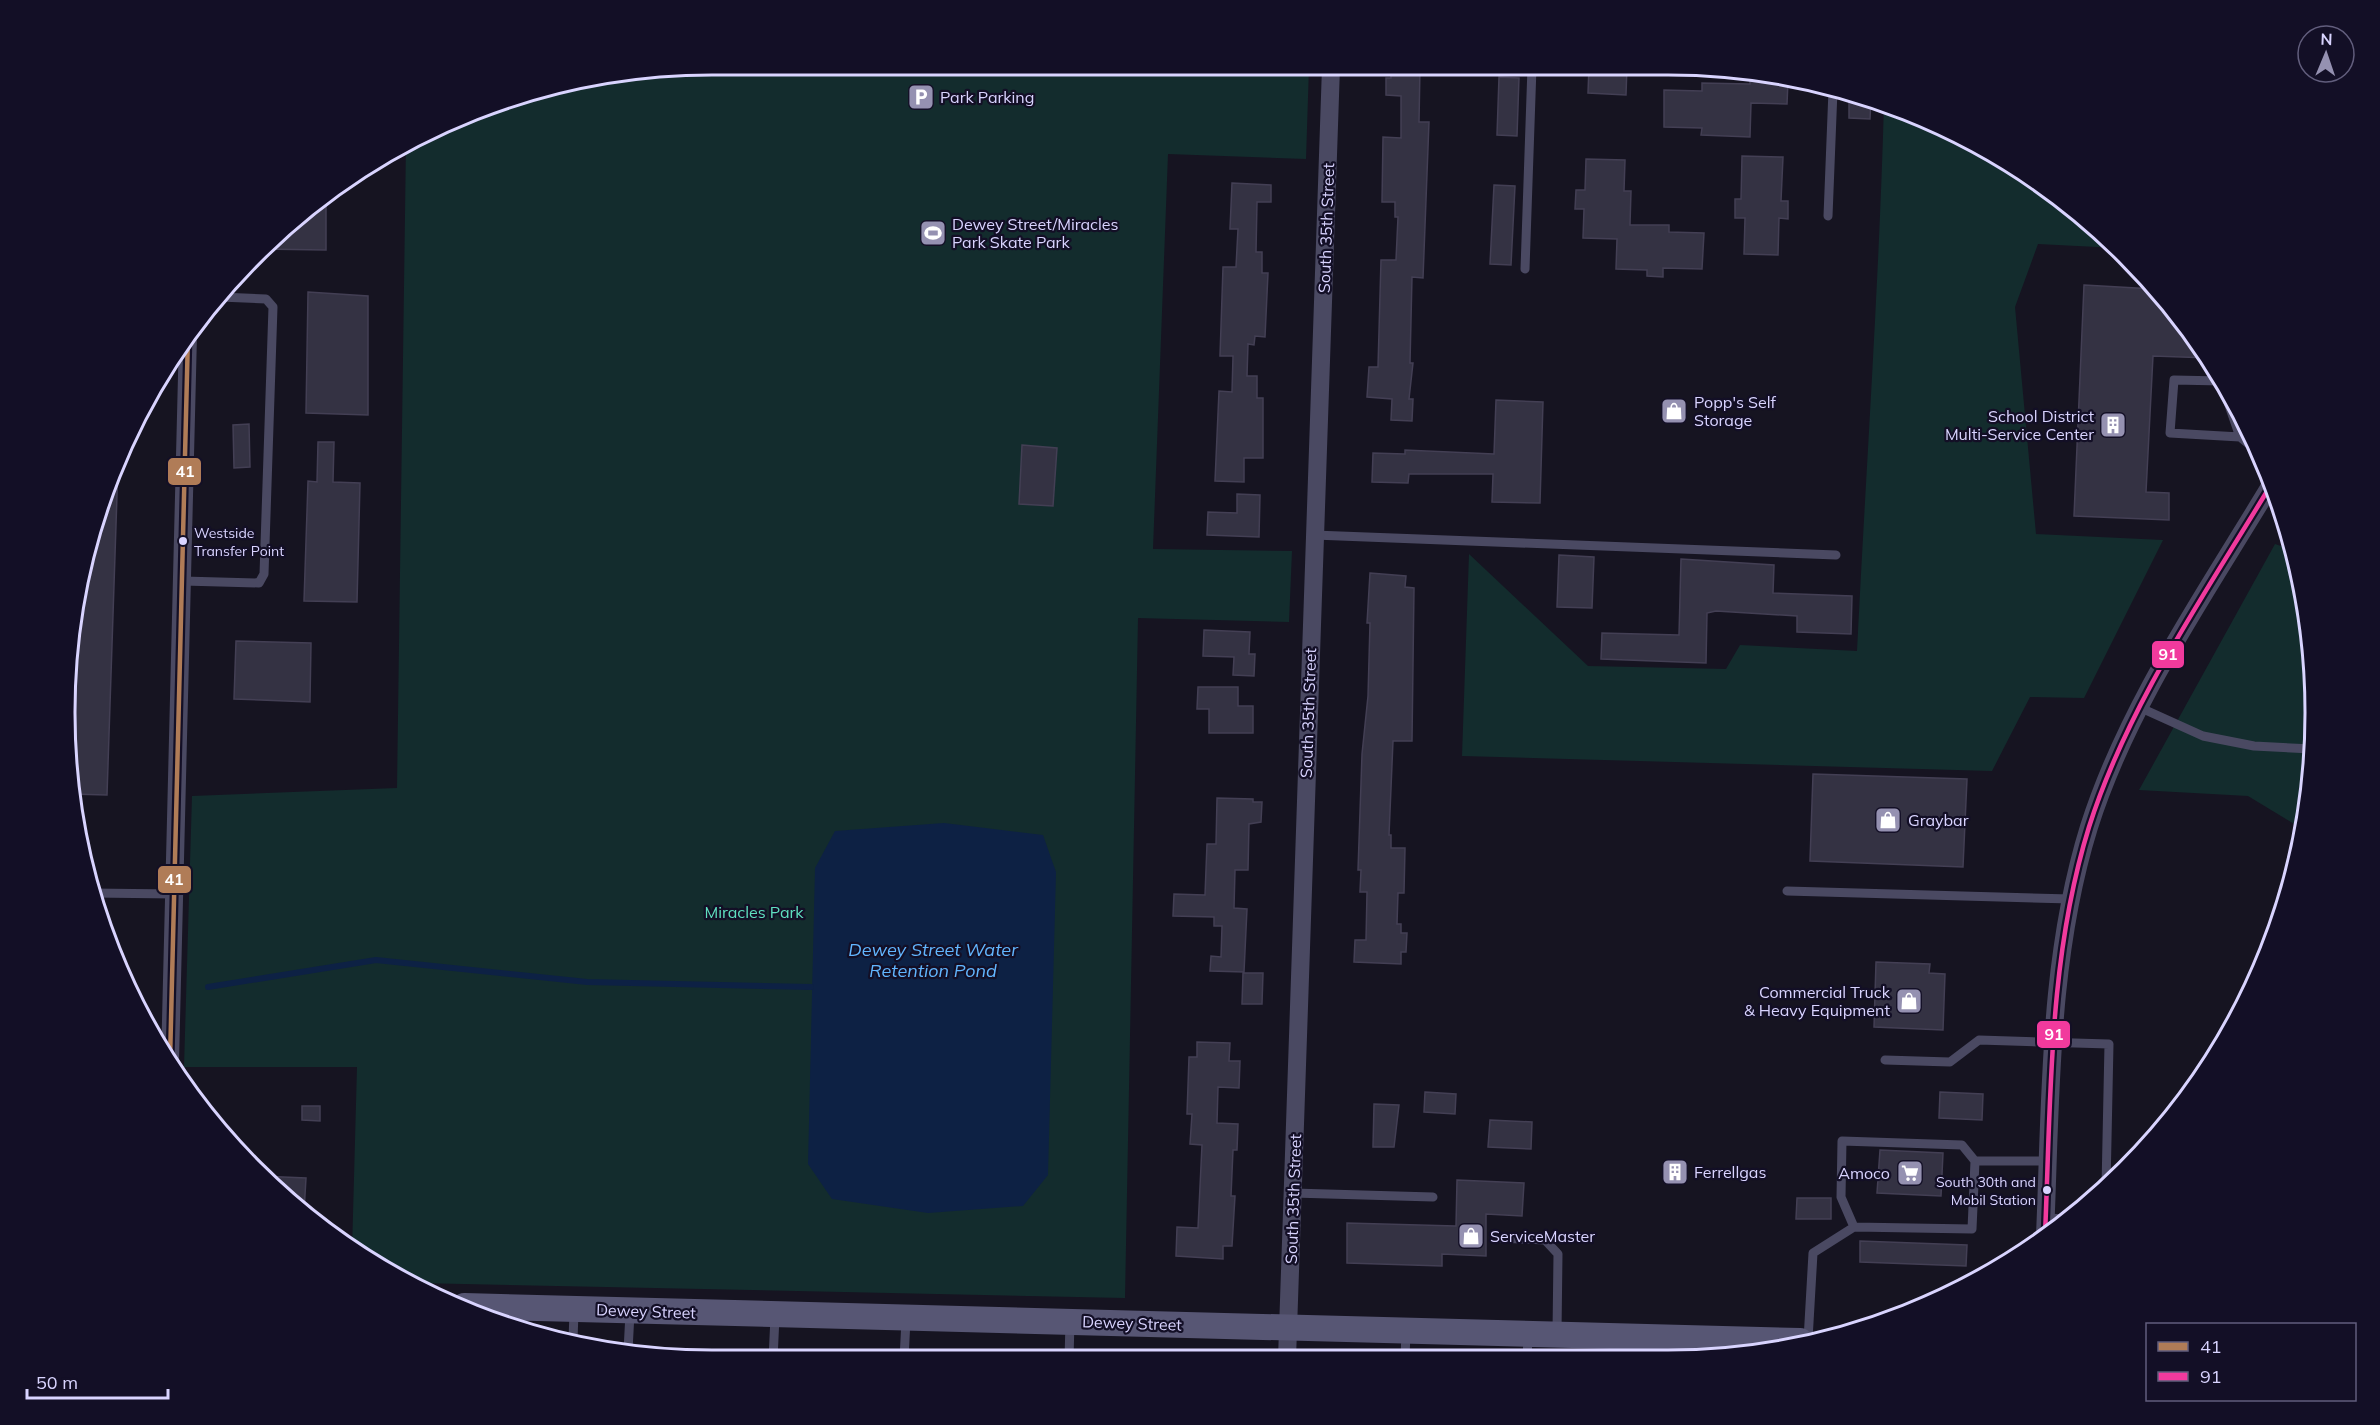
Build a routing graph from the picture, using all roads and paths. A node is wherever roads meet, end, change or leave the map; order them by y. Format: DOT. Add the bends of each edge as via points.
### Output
graph roads {
  1 [pos="1331,75"];
  2 [pos="1532,75"];
  3 [pos="1833,97"];
  4 [pos="1828,216"];
  5 [pos="1525,269"];
  6 [pos="229,297"];
  7 [pos="188,350"];
  8 [pos="2212,382"];
  9 [pos="2236,426"];
  10 [pos="2240,437"];
  11 [pos="2243,439"];
  12 [pos="2266,494"];
  13 [pos="1314,535"];
  14 [pos="1836,555"];
  15 [pos="183,581"];
  16 [pos="2141,708"];
  17 [pos="2304,749"];
  18 [pos="1787,891"];
  19 [pos="102,893"];
  20 [pos="175,894"];
  21 [pos="2071,899"];
  22 [pos="2054,1042"];
  23 [pos="170,1048"];
  24 [pos="1885,1060"];
  25 [pos="1975,1161"];
  26 [pos="2048,1161"];
  27 [pos="2106,1174"];
  28 [pos="1293,1192"];
  29 [pos="1432,1197"];
  30 [pos="1854,1227"];
  31 [pos="2045,1227"];
  32 [pos="1498,1238"];
  33 [pos="483,1307"];
  34 [pos="574,1309"];
  35 [pos="630,1311"];
  36 [pos="775,1315"];
  37 [pos="906,1317"];
  38 [pos="1070,1321"];
  39 [pos="1288,1328"];
  40 [pos="1406,1331"];
  41 [pos="573,1334"];
  42 [pos="1808,1334"];
  43 [pos="1557,1335"];
  44 [pos="1758,1344"];
  45 [pos="628,1345"];
  46 [pos="1528,1347"];
  47 [pos="1681,1349"];
  48 [pos="773,1350"];
  49 [pos="904,1350"];
  50 [pos="1069,1350"];
  51 [pos="1287,1350"];
  52 [pos="1405,1350"];
  1 -- 13 [label="street, South 35th Street"];
  2 -- 5 [label="lane"];
  3 -- 4 [label="lane"];
  6 -- 15 [label="lane" via="266,299 273,308 264,574 259,583"];
  7 -- 15 [label="street"];
  8 -- 10 [label="lane" via="2174,380 2170,433"];
  9 -- 10 [label="lane"];
  10 -- 11 [label="lane"];
  12 -- 16 [label="street"];
  13 -- 14 [label="lane"];
  13 -- 28 [label="street, South 35th Street"];
  15 -- 20 [label="street"];
  16 -- 17 [label="lane" via="2203,736 2254,746"];
  16 -- 21 [label="street" via="2115,760 2090,826"];
  18 -- 21 [label="lane"];
  19 -- 20 [label="lane"];
  20 -- 23 [label="street"];
  21 -- 22 [label="street" via="2056,993"];
  22 -- 24 [label="lane" via="1979,1040 1950,1062"];
  22 -- 26 [label="street"];
  22 -- 27 [label="lane" via="2109,1044"];
  25 -- 26 [label="lane"];
  25 -- 30 [label="lane" via="1972,1229"];
  25 -- 30 [label="lane" via="1962,1145 1842,1142 1841,1197"];
  26 -- 31 [label="street"];
  28 -- 29 [label="lane"];
  28 -- 39 [label="street, South 35th Street"];
  30 -- 42 [label="lane" via="1813,1252"];
  32 -- 43 [label="lane" via="1545,1240 1558,1254"];
  33 -- 34 [label="street, Dewey Street"];
  34 -- 35 [label="street, Dewey Street"];
  34 -- 41 [label="lane"];
  35 -- 36 [label="street, Dewey Street"];
  35 -- 45 [label="lane"];
  36 -- 37 [label="street, Dewey Street"];
  36 -- 48 [label="lane"];
  37 -- 38 [label="street, Dewey Street"];
  37 -- 49 [label="lane"];
  38 -- 39 [label="street, Dewey Street"];
  38 -- 50 [label="lane"];
  39 -- 40 [label="street, Dewey Street"];
  39 -- 51 [label="street, South 35th Street"];
  40 -- 46 [label="street, Dewey Street"];
  40 -- 52 [label="lane"];
  43 -- 46 [label="street, Dewey Street"];
  43 -- 47 [label="street, Dewey Street"];
  44 -- 47 [label="street, Dewey Street"];
}
